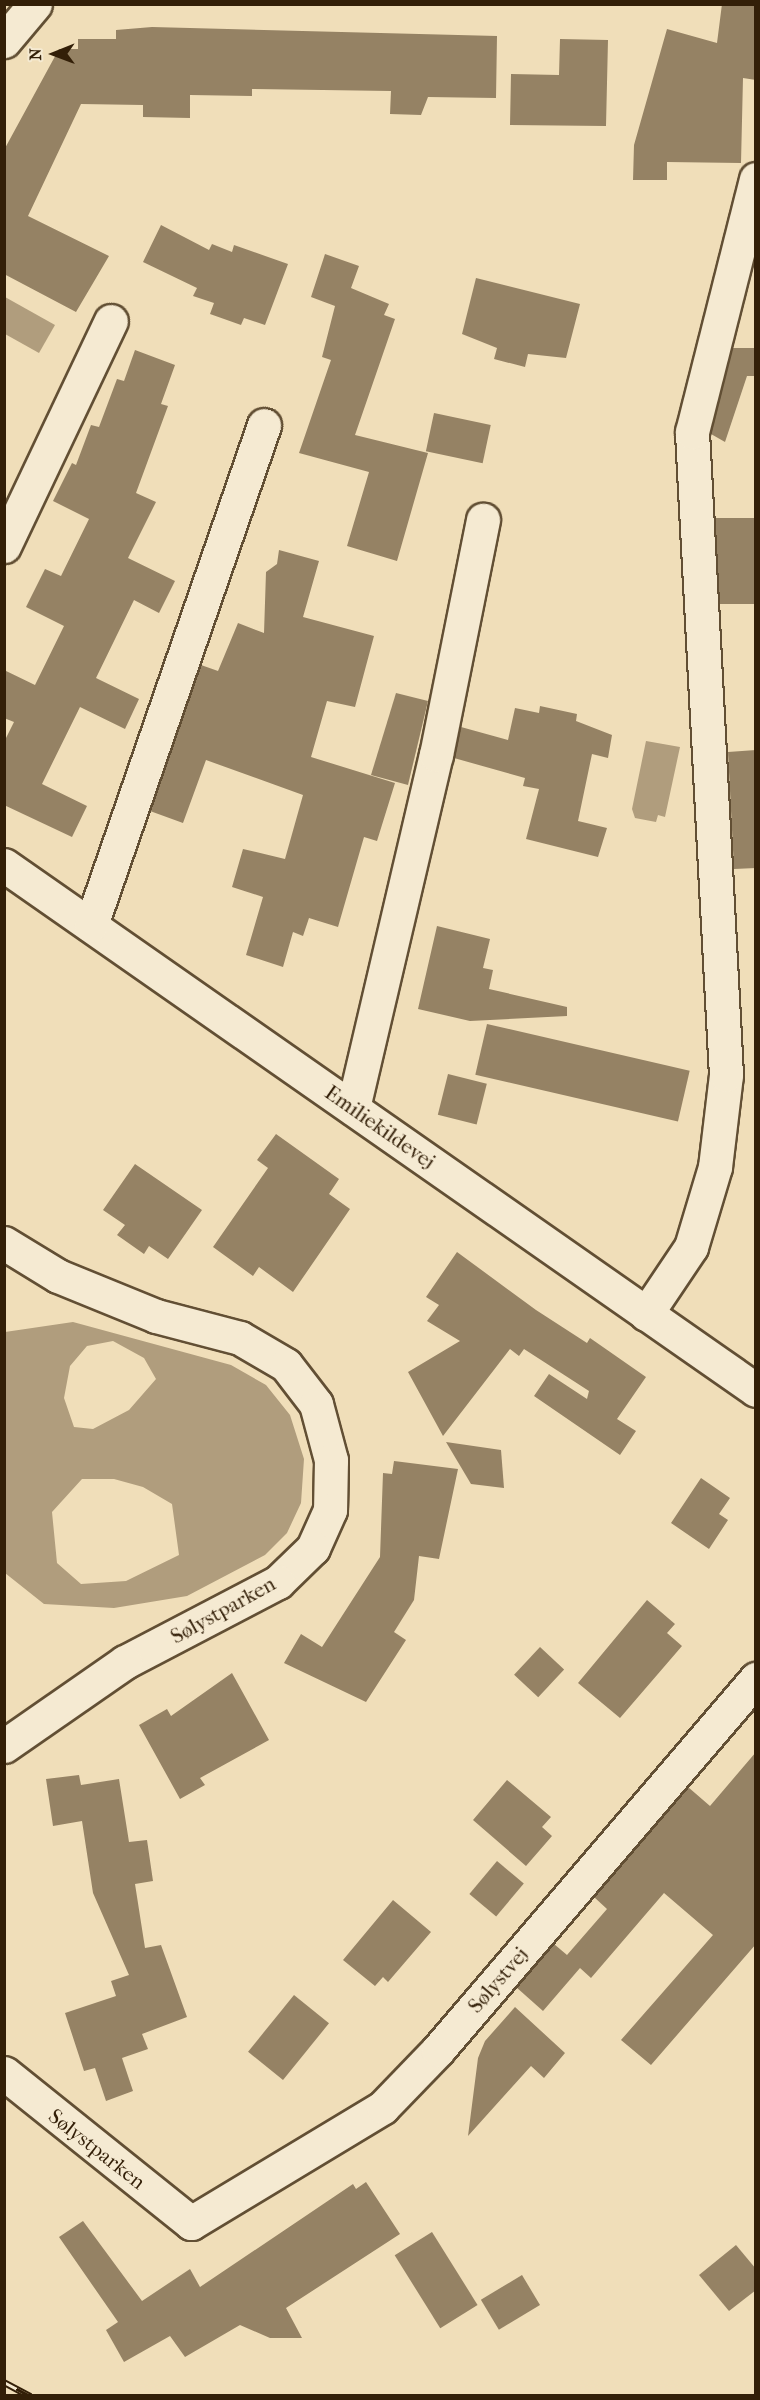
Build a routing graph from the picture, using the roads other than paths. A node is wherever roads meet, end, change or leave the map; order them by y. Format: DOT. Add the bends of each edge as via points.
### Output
graph roads {
  1 [pos="35,4"];
  2 [pos="4,41"];
  3 [pos="756,179"];
  4 [pos="111,321"];
  5 [pos="264,425"];
  6 [pos="483,520"];
  7 [pos="4,546"];
  8 [pos="4,865"];
  9 [pos="91,925"];
  10 [pos="353,1108"];
  11 [pos="4,1243"];
  12 [pos="646,1314"];
  13 [pos="756,1390"];
  14 [pos="756,1679"];
  15 [pos="4,1746"];
  16 [pos="4,2073"];
  17 [pos="191,2223"];
  1 -- 2 [label="street"];
  3 -- 12 [label="street" via="692,432 726,1075 715,1167 691,1246"];
  4 -- 7 [label="street"];
  5 -- 9 [label="street"];
  6 -- 10 [label="street" via="436,755"];
  8 -- 9 [label="street, Emiliekildevej"];
  9 -- 10 [label="street, Emiliekildevej"];
  10 -- 12 [label="street, Emiliekildevej"];
  11 -- 15 [label="street, Sølystparken" via="58,1276 156,1316 240,1338 286,1365 316,1404 331,1470 330,1510 313,1548 278,1582 125,1662"];
  12 -- 13 [label="street, Emiliekildevej"];
  14 -- 17 [label="street, Sølystvej" via="438,2050 383,2107"];
  16 -- 17 [label="street, Sølystparken"];
}
